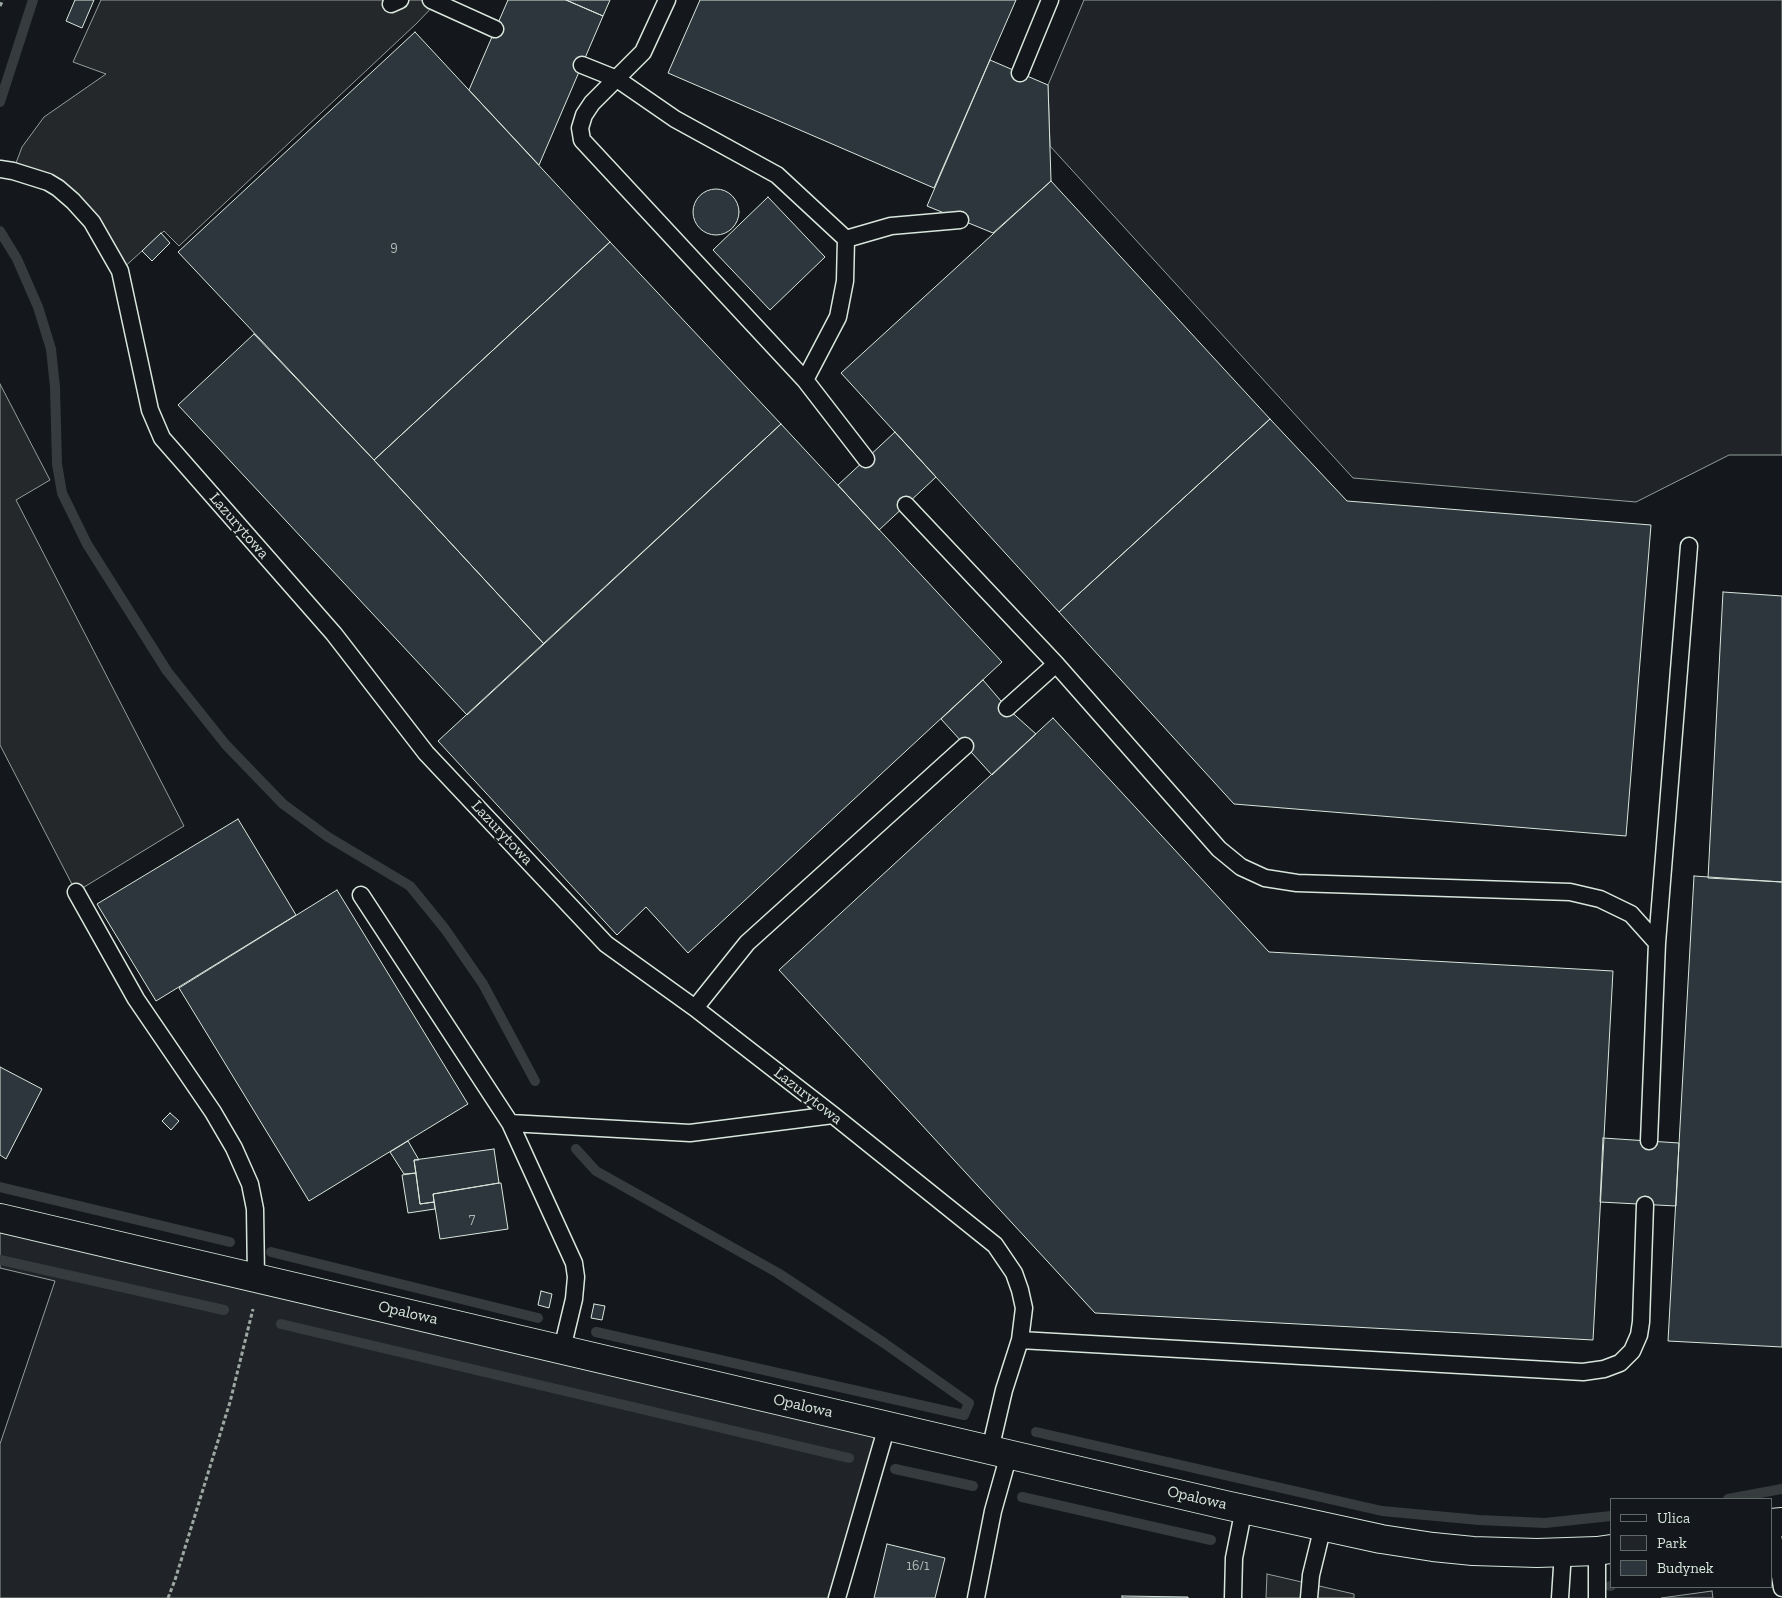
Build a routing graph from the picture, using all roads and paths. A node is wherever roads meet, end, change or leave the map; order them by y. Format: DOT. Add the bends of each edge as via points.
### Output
graph roads {
  1 [pos="3,0"];
  2 [pos="431,0"];
  3 [pos="667,0"];
  4 [pos="1050,0"];
  5 [pos="0,6"];
  6 [pos="495,29"];
  7 [pos="582,65"];
  8 [pos="1020,73"];
  9 [pos="617,79"];
  10 [pos="0,169"];
  11 [pos="960,220"];
  12 [pos="846,239"];
  13 [pos="805,380"];
  14 [pos="866,459"];
  15 [pos="906,505"];
  16 [pos="1690,546"];
  17 [pos="1056,664"];
  18 [pos="1008,708"];
  19 [pos="965,746"];
  20 [pos="76,892"];
  21 [pos="361,895"];
  22 [pos="1657,943"];
  23 [pos="694,1008"];
  24 [pos="833,1115"];
  25 [pos="510,1122"];
  26 [pos="1649,1141"];
  27 [pos="1645,1204"];
  28 [pos="0,1218"];
  29 [pos="256,1277"];
  30 [pos="1020,1340"];
  31 [pos="562,1349"];
  32 [pos="887,1426"];
  33 [pos="999,1452"];
  34 [pos="1244,1508"];
  35 [pos="1322,1526"];
  36 [pos="1772,1529"];
  37 [pos="1604,1550"];
  38 [pos="1563,1552"];
  39 [pos="1782,1588"];
  40 [pos="168,1598"];
  41 [pos="837,1598"];
  42 [pos="976,1598"];
  43 [pos="1233,1598"];
  44 [pos="1309,1598"];
  45 [pos="1560,1598"];
  46 [pos="1598,1598"];
  47 [pos="1781,1598"];
  1 -- 5 [label="path"];
  2 -- 6 [label="lane"];
  3 -- 9 [label="lane" via="643,52"];
  4 -- 8 [label="lane"];
  7 -- 9 [label="lane"];
  9 -- 12 [label="lane" via="675,119 776,175"];
  9 -- 13 [label="lane" via="584,115 580,128 582,140"];
  10 -- 23 [label="lane, Lazurytowa" via="48,182 73,201 92,222 120,271 150,410 162,438 334,634 426,753 606,944"];
  11 -- 12 [label="lane" via="891,226"];
  12 -- 13 [label="lane" via="845,281 838,317"];
  13 -- 14 [label="lane"];
  15 -- 17 [label="lane"];
  16 -- 22 [label="lane"];
  17 -- 18 [label="lane"];
  17 -- 22 [label="lane" via="1219,849 1241,866 1266,878 1297,883 1570,892 1600,899 1631,914"];
  19 -- 23 [label="lane" via="747,943"];
  20 -- 29 [label="lane" via="136,999 214,1112 234,1148 250,1184 256,1209"];
  21 -- 25 [label="lane"];
  22 -- 26 [label="lane"];
  23 -- 24 [label="lane, Lazurytowa"];
  24 -- 25 [label="lane" via="690,1133"];
  24 -- 30 [label="lane, Lazurytowa" via="994,1245 1014,1273 1020,1290 1024,1308"];
  25 -- 31 [label="lane" via="574,1263 574,1299"];
  27 -- 30 [label="lane" via="1639,1336 1632,1351 1620,1363 1604,1369 1583,1372"];
  28 -- 29 [label="street, Opalowa"];
  29 -- 31 [label="street, Opalowa"];
  29 -- 40 [label="path" via="256,1299 230,1402"];
  30 -- 33 [label="lane, Lazurytowa" via="1004,1390"];
  31 -- 32 [label="street, Opalowa"];
  32 -- 33 [label="street, Opalowa"];
  32 -- 41 [label="lane"];
  33 -- 34 [label="street, Opalowa"];
  33 -- 42 [label="lane, Lazurytowa" via="994,1511"];
  34 -- 35 [label="street, Opalowa"];
  34 -- 43 [label="lane" via="1234,1558"];
  35 -- 38 [label="street, Opalowa" via="1433,1547"];
  35 -- 44 [label="lane" via="1310,1575"];
  36 -- 39 [label="lane"];
  37 -- 38 [label="street, Opalowa"];
  37 -- 46 [label="lane"];
  38 -- 45 [label="lane"];
  39 -- 47 [label="lane"];
}
